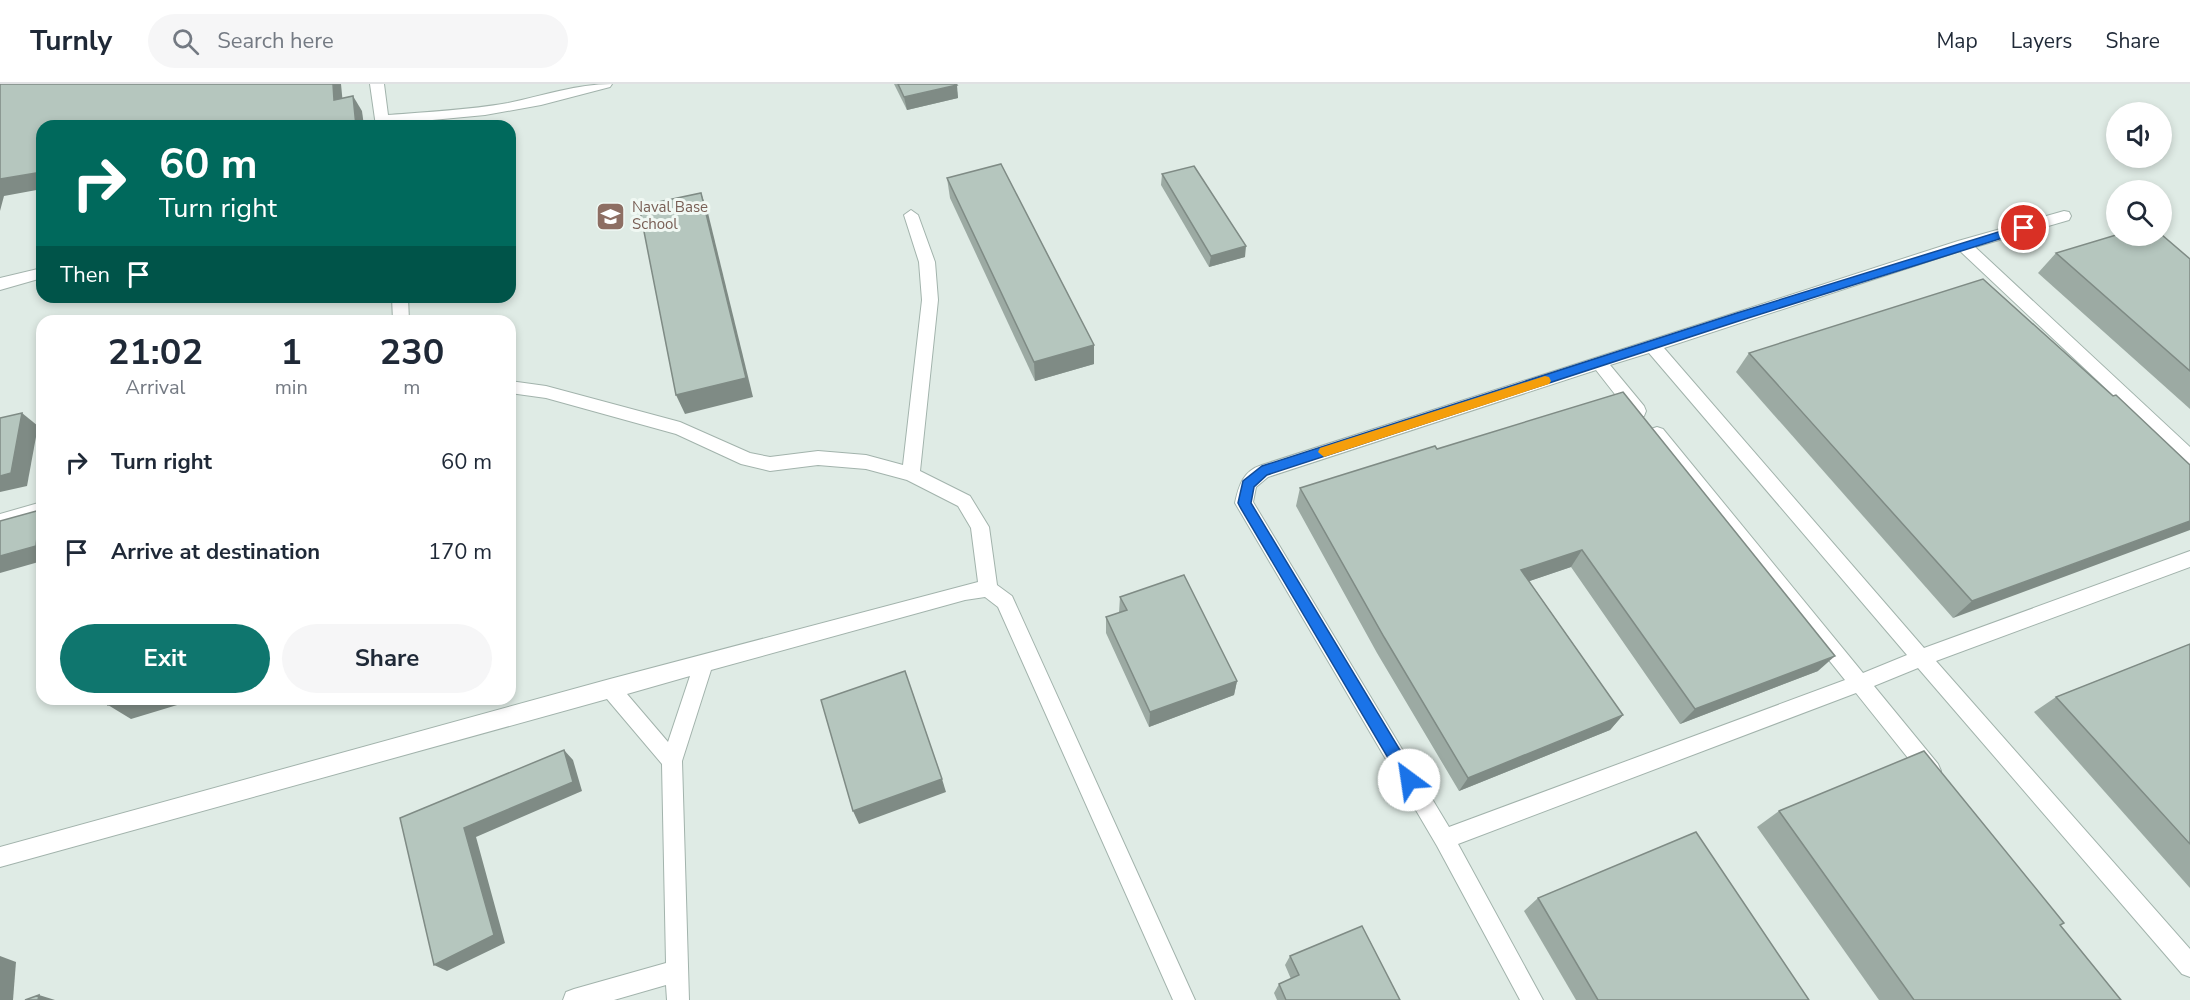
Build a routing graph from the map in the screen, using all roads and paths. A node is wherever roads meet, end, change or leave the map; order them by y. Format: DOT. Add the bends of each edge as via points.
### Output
graph roads {
  1 [pos="377,84"];
  2 [pos="606,84"];
  3 [pos="382,120"];
  4 [pos="408,120"];
  5 [pos="911,215"];
  6 [pos="2064,216"];
  7 [pos="1963,245"];
  8 [pos="36,275"];
  9 [pos="0,284"];
  10 [pos="1652,345"];
  11 [pos="1599,363"];
  12 [pos="516,388"];
  13 [pos="2190,457"];
  14 [pos="911,474"];
  15 [pos="36,511"];
  16 [pos="0,521"];
  17 [pos="2190,559"];
  18 [pos="988,590"];
  19 [pos="1921,658"];
  20 [pos="704,663"];
  21 [pos="1860,683"];
  22 [pos="610,688"];
  23 [pos="672,760"];
  24 [pos="1943,786"];
  25 [pos="1444,839"];
  26 [pos="0,857"];
  27 [pos="2190,966"];
  28 [pos="677,971"];
  29 [pos="574,1000"];
  30 [pos="678,1000"];
  31 [pos="1184,1000"];
  32 [pos="1532,1000"];
  1 -- 3 [label="street"];
  2 -- 4 [label="street" via="542,101"];
  5 -- 14 [label="street" via="927,262 930,300"];
  6 -- 7 [label="street"];
  7 -- 10 [label="street"];
  7 -- 13 [label="street"];
  8 -- 9 [label="street"];
  10 -- 11 [label="street"];
  10 -- 19 [label="street"];
  11 -- 21 [label="street"];
  11 -- 25 [label="street" via="1262,472 1248,484 1244,503"];
  12 -- 14 [label="street" via="546,392 680,429 747,459 770,464 818,459 866,462"];
  14 -- 18 [label="street" via="964,501 980,527"];
  15 -- 16 [label="street"];
  17 -- 19 [label="street"];
  18 -- 20 [label="street" via="965,592"];
  18 -- 31 [label="street" via="1005,602"];
  19 -- 21 [label="street"];
  19 -- 27 [label="street"];
  20 -- 22 [label="street"];
  20 -- 23 [label="street"];
  21 -- 24 [label="street"];
  21 -- 25 [label="street"];
  22 -- 23 [label="street"];
  22 -- 26 [label="street"];
  23 -- 28 [label="street"];
  25 -- 32 [label="street"];
  28 -- 29 [label="street"];
  28 -- 30 [label="street"];
}
